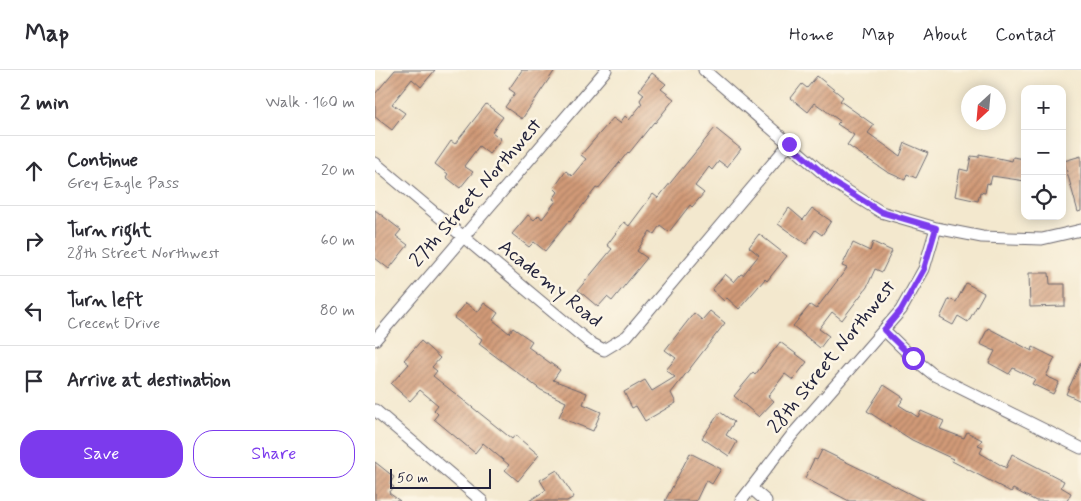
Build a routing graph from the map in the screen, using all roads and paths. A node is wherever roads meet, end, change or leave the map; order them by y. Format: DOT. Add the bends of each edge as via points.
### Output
graph roads {
  1 [pos="606,70"];
  2 [pos="704,70"];
  3 [pos="789,144"];
  4 [pos="375,163"];
  5 [pos="936,228"];
  6 [pos="1081,230"];
  7 [pos="463,237"];
  8 [pos="884,330"];
  9 [pos="375,340"];
  10 [pos="375,410"];
  11 [pos="1081,448"];
  12 [pos="751,488"];
  13 [pos="482,501"];
  14 [pos="741,501"];
  15 [pos="766,501"];
  1 -- 7 [label="street, 27th Street Northwest"];
  2 -- 3 [label="street"];
  3 -- 5 [label="street" via="833,182 881,212"];
  3 -- 7 [label="street, Academy Road" via="627,336 604,350 589,342"];
  4 -- 7 [label="street, Academy Road"];
  5 -- 6 [label="street" via="982,237 1042,239"];
  5 -- 8 [label="street, 28th Street Northwest" via="924,269 901,310"];
  7 -- 9 [label="street, 27th Street Northwest"];
  8 -- 11 [label="street" via="934,375"];
  8 -- 12 [label="street, 28th Street Northwest" via="792,435"];
  10 -- 13 [label="street"];
  12 -- 14 [label="street, 28th Street Northwest"];
  12 -- 15 [label="street"];
}
